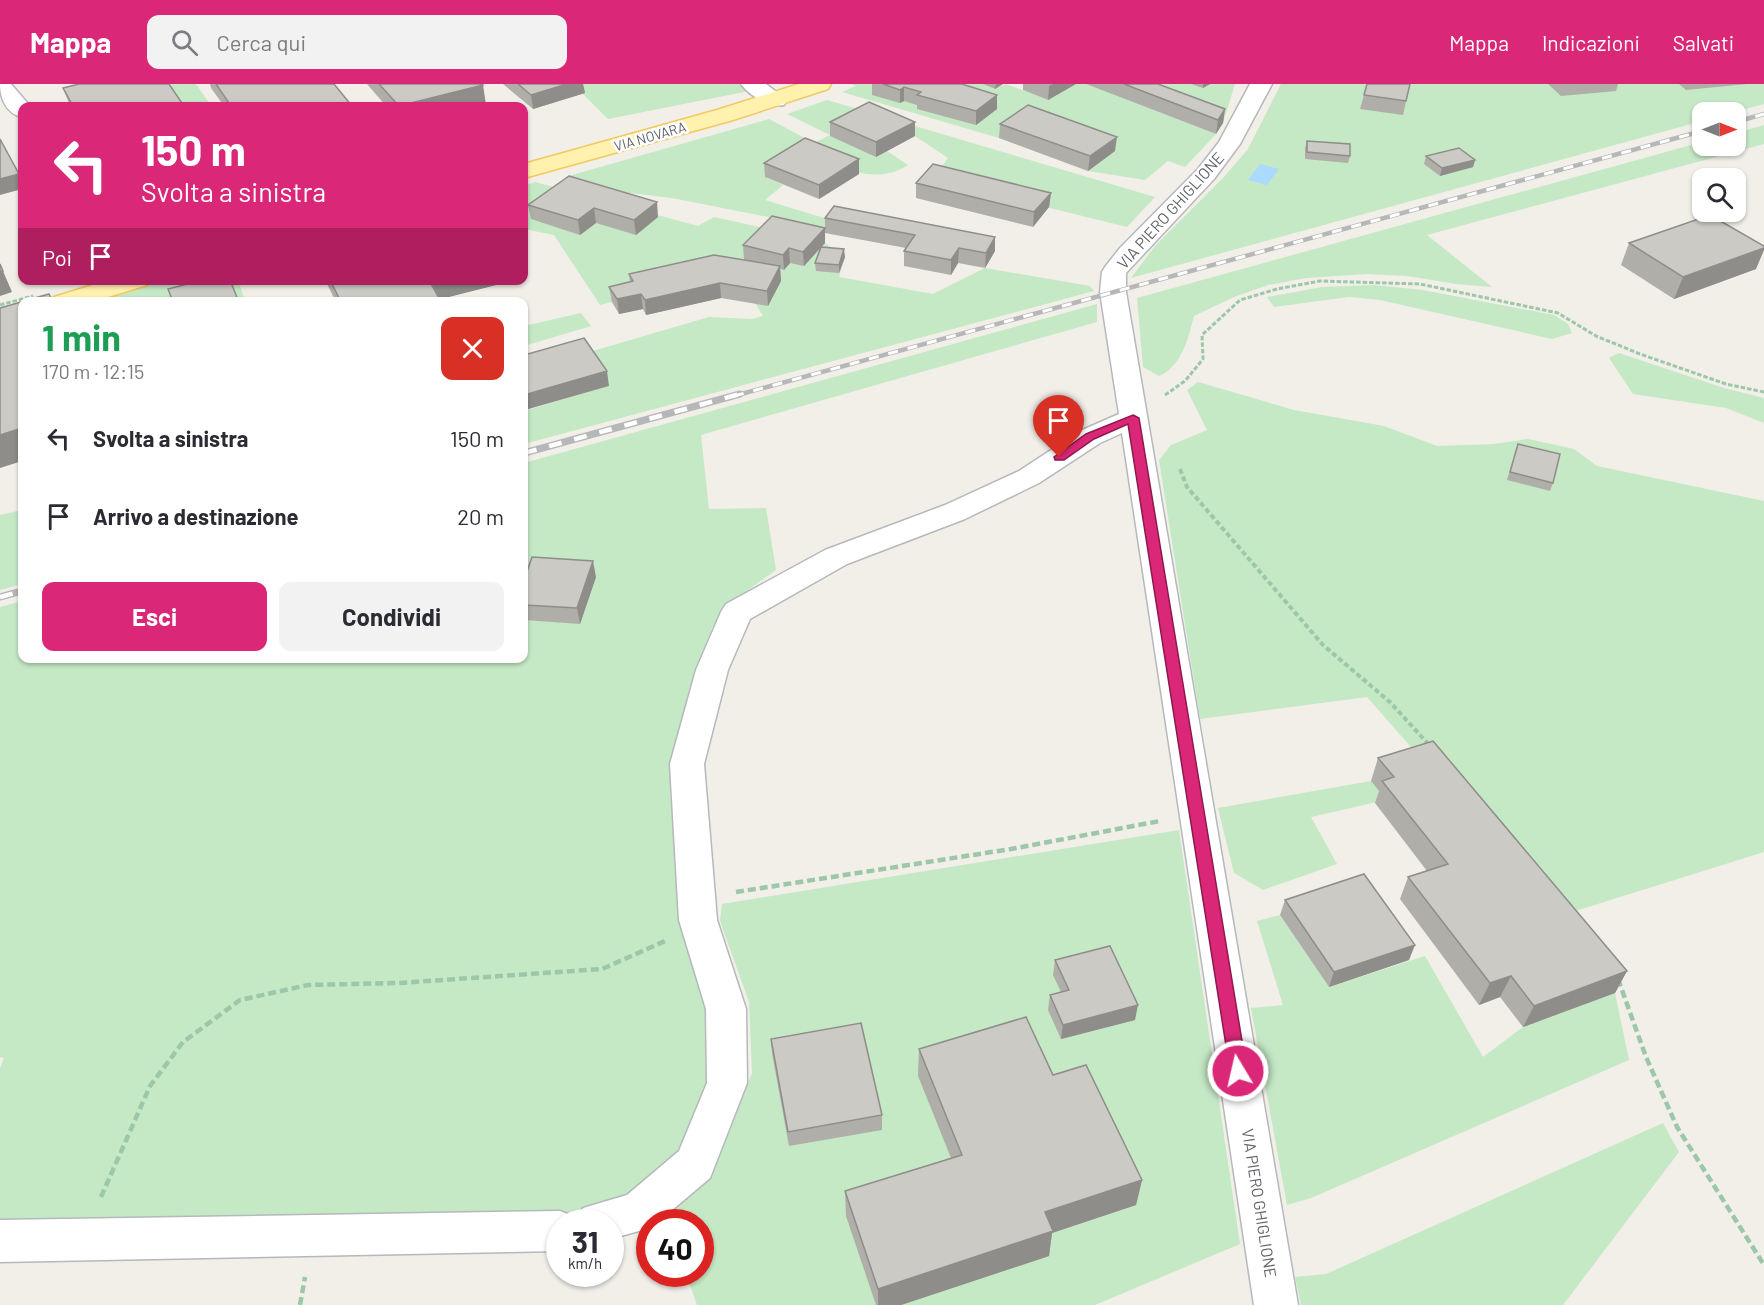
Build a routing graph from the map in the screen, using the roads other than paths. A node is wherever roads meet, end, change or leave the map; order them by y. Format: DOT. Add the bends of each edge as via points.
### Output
graph roads {
  1 [pos="0,84"];
  2 [pos="752,84"];
  3 [pos="820,84"];
  4 [pos="1261,84"];
  5 [pos="776,100"];
  6 [pos="18,106"];
  7 [pos="528,170"];
  8 [pos="121,285"];
  9 [pos="80,297"];
  10 [pos="1133,418"];
  11 [pos="624,1216"];
  12 [pos="546,1231"];
  13 [pos="0,1241"];
  14 [pos="1276,1305"];
  1 -- 6 [label="street"];
  2 -- 5 [label="street"];
  3 -- 5 [label="main road, VIA NOVARA"];
  4 -- 10 [label="street, VIA PIERO GHIGLIONE" via="1223,152 1206,174 1114,272 1113,292"];
  5 -- 7 [label="main road, VIA NOVARA"];
  8 -- 9 [label="main road"];
  10 -- 11 [label="street" via="1090,436 1029,477 955,512 836,557 737,612 712,670 687,764 698,920 726,1009 727,1083 695,1164 638,1212"];
  10 -- 14 [label="street, VIA PIERO GHIGLIONE"];
  12 -- 13 [label="street"];
}
